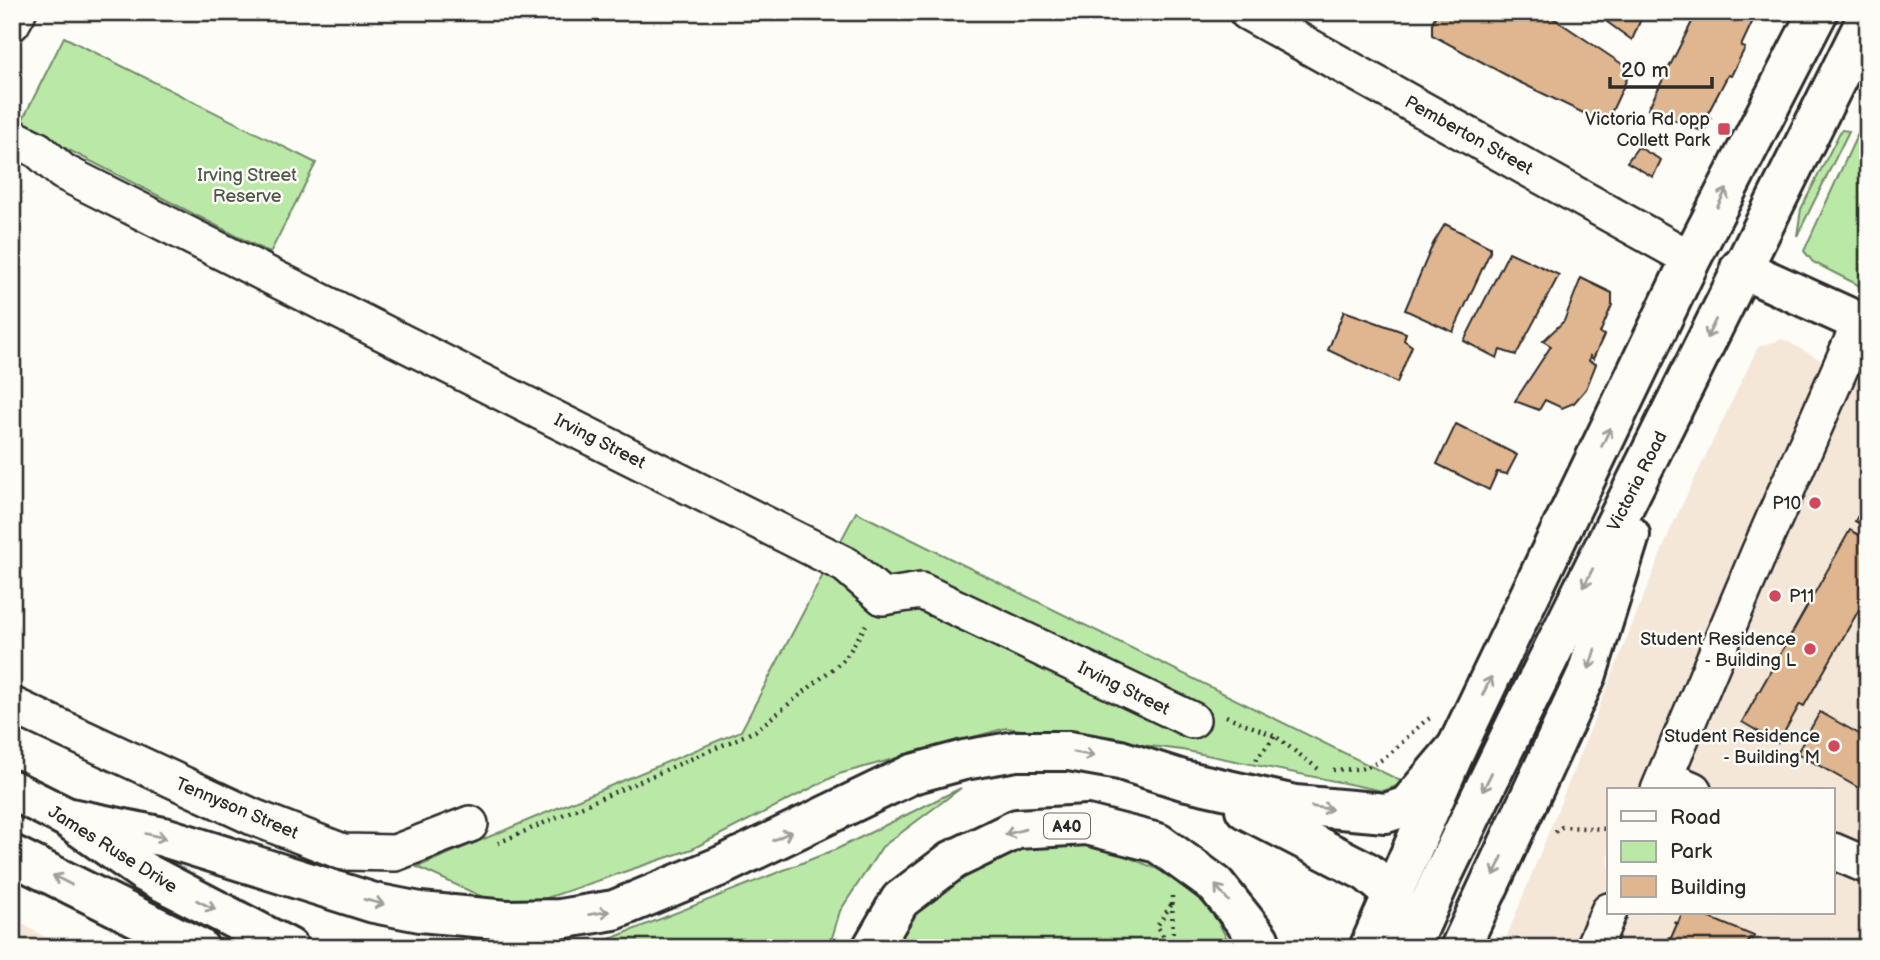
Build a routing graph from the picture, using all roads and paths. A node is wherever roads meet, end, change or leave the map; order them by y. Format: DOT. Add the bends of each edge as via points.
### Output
graph roads {
  1 [pos="18,12"];
  2 [pos="1247,12"];
  3 [pos="1818,12"];
  4 [pos="1868,16"];
  5 [pos="12,23"];
  6 [pos="12,137"];
  7 [pos="1691,259"];
  8 [pos="1740,268"];
  9 [pos="1864,325"];
  10 [pos="1663,430"];
  11 [pos="883,597"];
  12 [pos="12,705"];
  13 [pos="1437,714"];
  14 [pos="1192,720"];
  15 [pos="1275,736"];
  16 [pos="1457,747"];
  17 [pos="1251,765"];
  18 [pos="1183,780"];
  19 [pos="1672,786"];
  20 [pos="12,790"];
  21 [pos="65,817"];
  22 [pos="470,824"];
  23 [pos="1607,829"];
  24 [pos="1548,835"];
  25 [pos="1834,851"];
  26 [pos="12,855"];
  27 [pos="1868,866"];
  28 [pos="1392,893"];
  29 [pos="1608,914"];
  30 [pos="199,948"];
  31 [pos="289,948"];
  32 [pos="872,948"];
  33 [pos="1172,948"];
  34 [pos="1262,948"];
  35 [pos="1369,948"];
  36 [pos="1408,948"];
  37 [pos="1460,948"];
  38 [pos="1593,948"];
  1 -- 5 [label="street"];
  2 -- 7 [label="street, Pemberton Street"];
  7 -- 3 [label="main road, one-way"];
  4 -- 8 [label="main road, Victoria Road"];
  6 -- 11 [label="street, Irving Street" via="38,150 63,172 846,565"];
  16 -- 7 [label="main road, one-way"];
  8 -- 9 [label="main road"];
  8 -- 10 [label="main road, Victoria Road, one-way"];
  9 -- 19 [label="street" via="1759,553"];
  10 -- 36 [label="main road, Victoria Road, one-way"];
  10 -- 37 [label="main road, one-way" via="1587,674"];
  11 -- 14 [label="street, Irving Street" via="921,591"];
  11 -- 22 [label="path" via="845,659 755,732 493,846"];
  12 -- 22 [label="street, Tennyson Street" via="253,817 343,852 395,853"];
  13 -- 15 [label="path" via="1420,724 1394,751 1367,767 1321,771"];
  14 -- 15 [label="path" via="1224,715"];
  15 -- 17 [label="path"];
  18 -- 16 [label="main road, one-way" via="1295,805 1386,813 1407,806"];
  16 -- 28 [label="main road"];
  21 -- 18 [label="main road, one-way" via="164,837 374,903 508,920 560,919 614,910 721,866 912,774 964,760 1016,751 1069,751 1120,760"];
  18 -- 28 [label="main road" via="1351,863"];
  20 -- 21 [label="main road, James Ruse Drive"];
  21 -- 31 [label="main road, James Ruse Drive, one-way" via="144,872"];
  23 -- 24 [label="path" via="1562,827"];
  25 -- 27 [label="street"];
  30 -- 26 [label="main road, one-way"];
  28 -- 35 [label="main road"];
  28 -- 36 [label="main road" via="1406,923"];
  29 -- 38 [label="street"];
  34 -- 32 [label="main road, A40, one-way" via="1216,885 1158,843 1087,825 1017,829 953,860 900,900"];
  33 -- 33 [label="path" via="1172,904 1157,926"];
}
